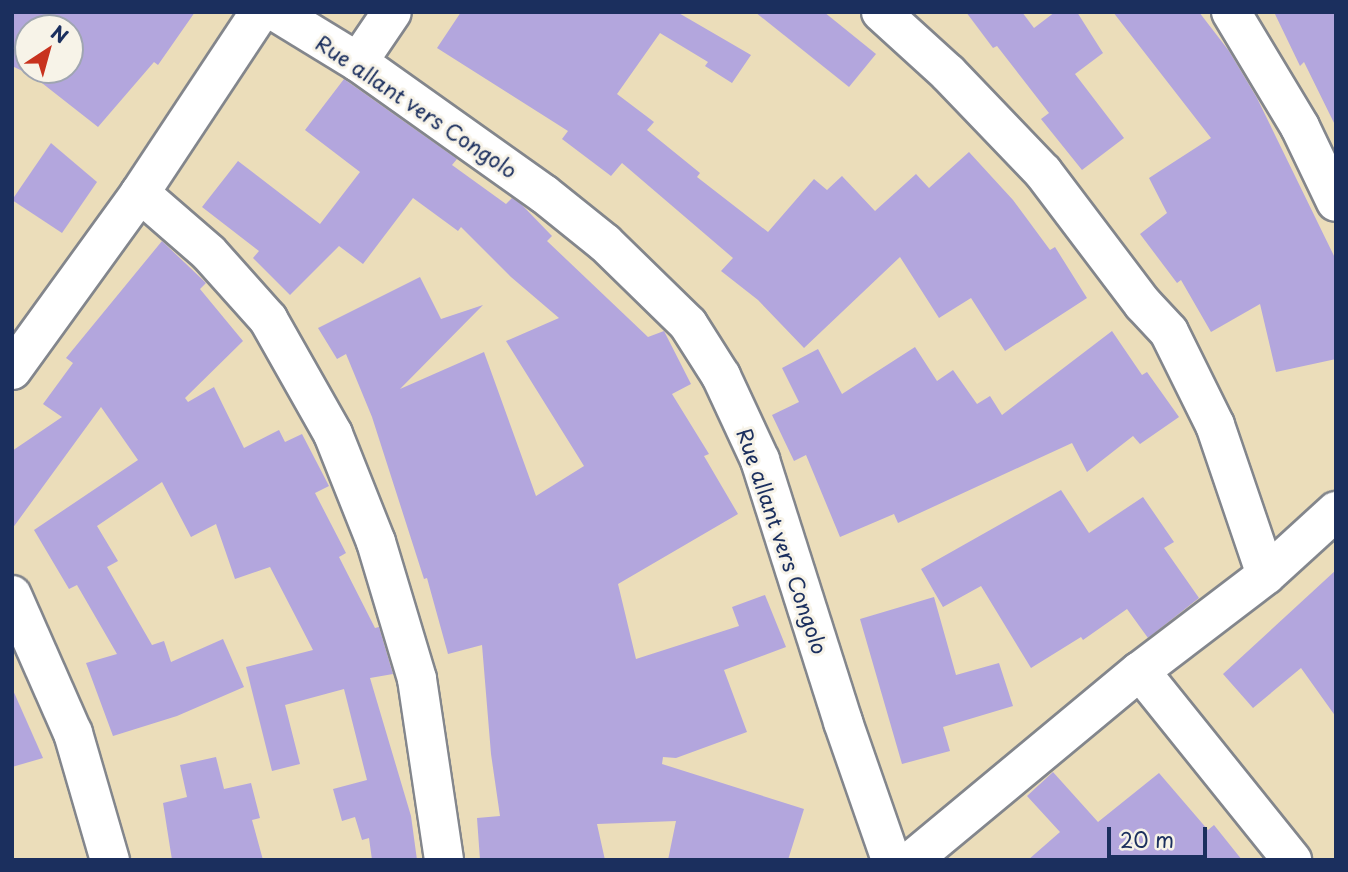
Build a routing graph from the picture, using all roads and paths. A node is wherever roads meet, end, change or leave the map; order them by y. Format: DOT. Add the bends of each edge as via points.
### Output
graph roads {
  1 [pos="260,12"];
  2 [pos="276,12"];
  3 [pos="392,12"];
  4 [pos="881,12"];
  5 [pos="1231,12"];
  6 [pos="358,62"];
  7 [pos="140,193"];
  8 [pos="1336,202"];
  9 [pos="12,370"];
  10 [pos="1336,511"];
  11 [pos="1266,575"];
  12 [pos="12,595"];
  13 [pos="1140,671"];
  14 [pos="110,860"];
  15 [pos="444,860"];
  16 [pos="891,860"];
  17 [pos="912,860"];
  18 [pos="1292,860"];
  1 -- 7 [label="street"];
  2 -- 6 [label="street, Rue allant vers Congolo"];
  3 -- 6 [label="street"];
  4 -- 11 [label="street" via="948,73 1043,172 1169,332 1215,425"];
  5 -- 8 [label="street" via="1300,127"];
  6 -- 16 [label="street, Rue allant vers Congolo" via="544,194 605,243 688,324 721,376 760,460"];
  7 -- 9 [label="street"];
  7 -- 15 [label="street" via="209,253 268,319 332,434 376,542 417,678"];
  10 -- 11 [label="street"];
  11 -- 13 [label="street"];
  12 -- 14 [label="street" via="73,733"];
  13 -- 17 [label="street"];
  13 -- 18 [label="street"];
}
